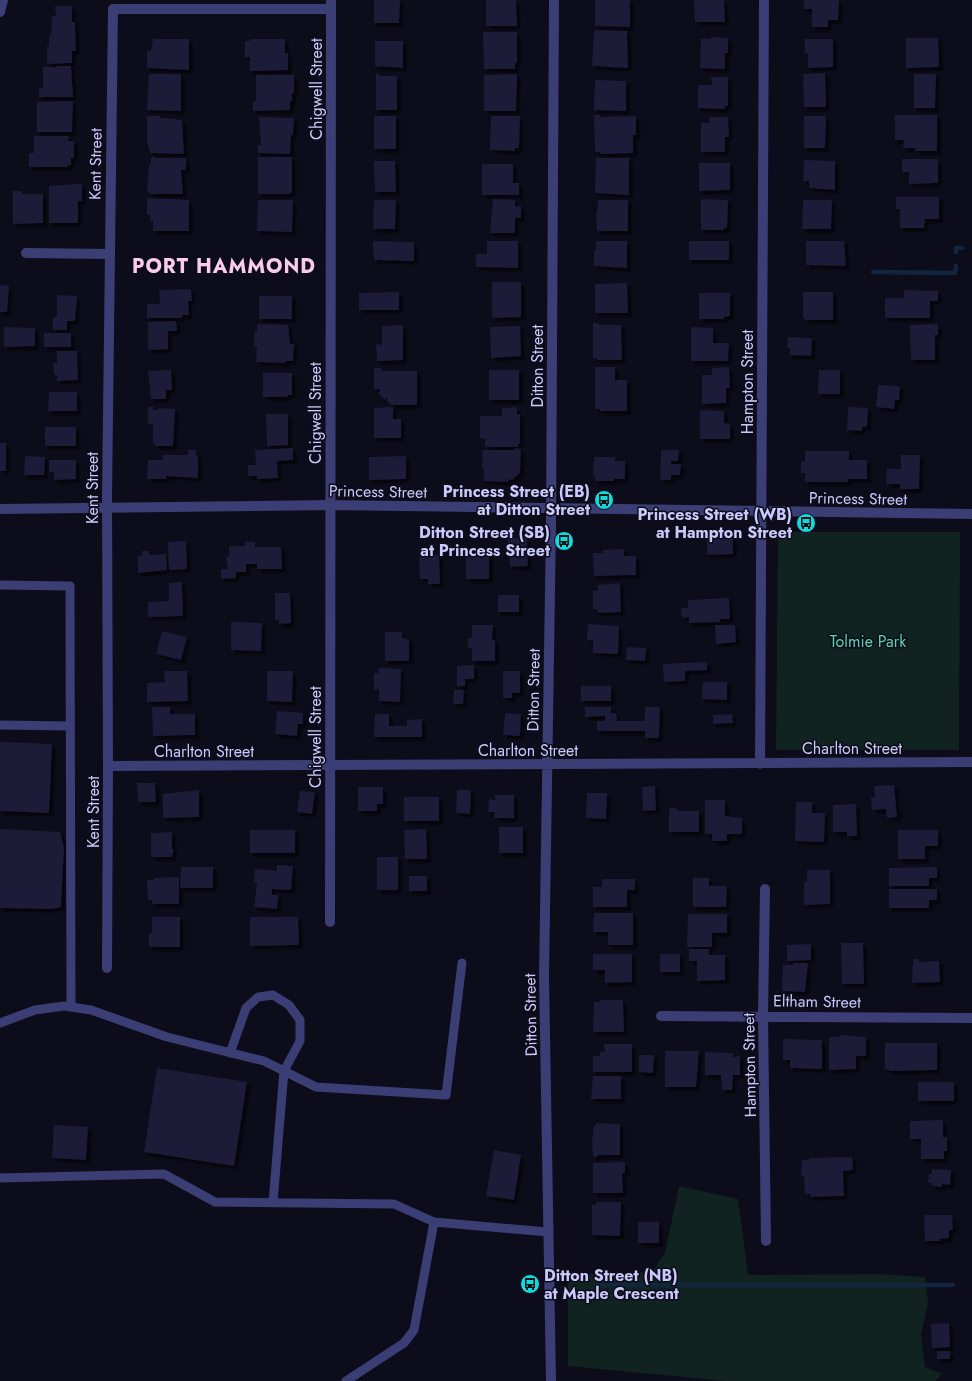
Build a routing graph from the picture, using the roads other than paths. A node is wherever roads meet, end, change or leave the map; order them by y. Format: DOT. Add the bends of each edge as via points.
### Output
graph roads {
  1 [pos="3,0"];
  2 [pos="554,0"];
  3 [pos="764,0"];
  4 [pos="331,4"];
  5 [pos="0,12"];
  6 [pos="26,253"];
  7 [pos="109,254"];
  8 [pos="330,505"];
  9 [pos="107,507"];
  10 [pos="0,509"];
  11 [pos="551,509"];
  12 [pos="762,512"];
  13 [pos="972,514"];
  14 [pos="0,585"];
  15 [pos="0,725"];
  16 [pos="70,726"];
  17 [pos="972,762"];
  18 [pos="760,764"];
  19 [pos="330,765"];
  20 [pos="547,765"];
  21 [pos="108,766"];
  22 [pos="766,889"];
  23 [pos="330,922"];
  24 [pos="462,963"];
  25 [pos="107,968"];
  26 [pos="71,1007"];
  27 [pos="661,1016"];
  28 [pos="763,1016"];
  29 [pos="972,1018"];
  30 [pos="0,1023"];
  31 [pos="230,1053"];
  32 [pos="284,1071"];
  33 [pos="0,1178"];
  34 [pos="273,1202"];
  35 [pos="434,1222"];
  36 [pos="548,1232"];
  37 [pos="766,1240"];
  38 [pos="346,1381"];
  39 [pos="551,1381"];
  1 -- 5 [label="street"];
  2 -- 11 [label="street, Ditton Street"];
  3 -- 12 [label="street, Hampton Street"];
  4 -- 7 [label="street, Kent Street" via="113,9"];
  4 -- 8 [label="street, Chigwell Street"];
  6 -- 7 [label="street"];
  7 -- 9 [label="street, Kent Street"];
  8 -- 9 [label="street, Princess Street"];
  8 -- 11 [label="street, Princess Street"];
  8 -- 19 [label="street, Chigwell Street"];
  9 -- 10 [label="street, Princess Street"];
  9 -- 21 [label="street, Kent Street"];
  11 -- 12 [label="street, Princess Street"];
  11 -- 20 [label="street, Ditton Street"];
  12 -- 13 [label="street, Princess Street"];
  12 -- 18 [label="street, Hampton Street"];
  14 -- 16 [label="lane" via="70,586"];
  15 -- 16 [label="lane"];
  16 -- 26 [label="lane"];
  17 -- 18 [label="street, Charlton Street"];
  18 -- 20 [label="street, Charlton Street"];
  19 -- 20 [label="street, Charlton Street"];
  19 -- 21 [label="street, Charlton Street"];
  19 -- 23 [label="street, Chigwell Street"];
  20 -- 36 [label="street, Ditton Street" via="544,976"];
  21 -- 25 [label="street, Kent Street"];
  22 -- 28 [label="street, Hampton Street"];
  24 -- 32 [label="lane" via="446,1095 316,1087"];
  26 -- 30 [label="lane" via="35,1010"];
  26 -- 31 [label="lane" via="91,1010 167,1037"];
  27 -- 28 [label="street, Eltham Street"];
  28 -- 29 [label="street, Eltham Street"];
  28 -- 37 [label="street, Hampton Street"];
  31 -- 32 [label="lane" via="264,1061"];
  31 -- 32 [label="lane" via="246,1008 258,997 273,995 289,1005 300,1020 300,1041"];
  32 -- 34 [label="lane"];
  33 -- 34 [label="lane" via="164,1174 215,1202"];
  34 -- 35 [label="lane" via="394,1204"];
  35 -- 36 [label="lane"];
  35 -- 38 [label="lane" via="414,1330 404,1343"];
  36 -- 39 [label="street, Ditton Street"];
}
